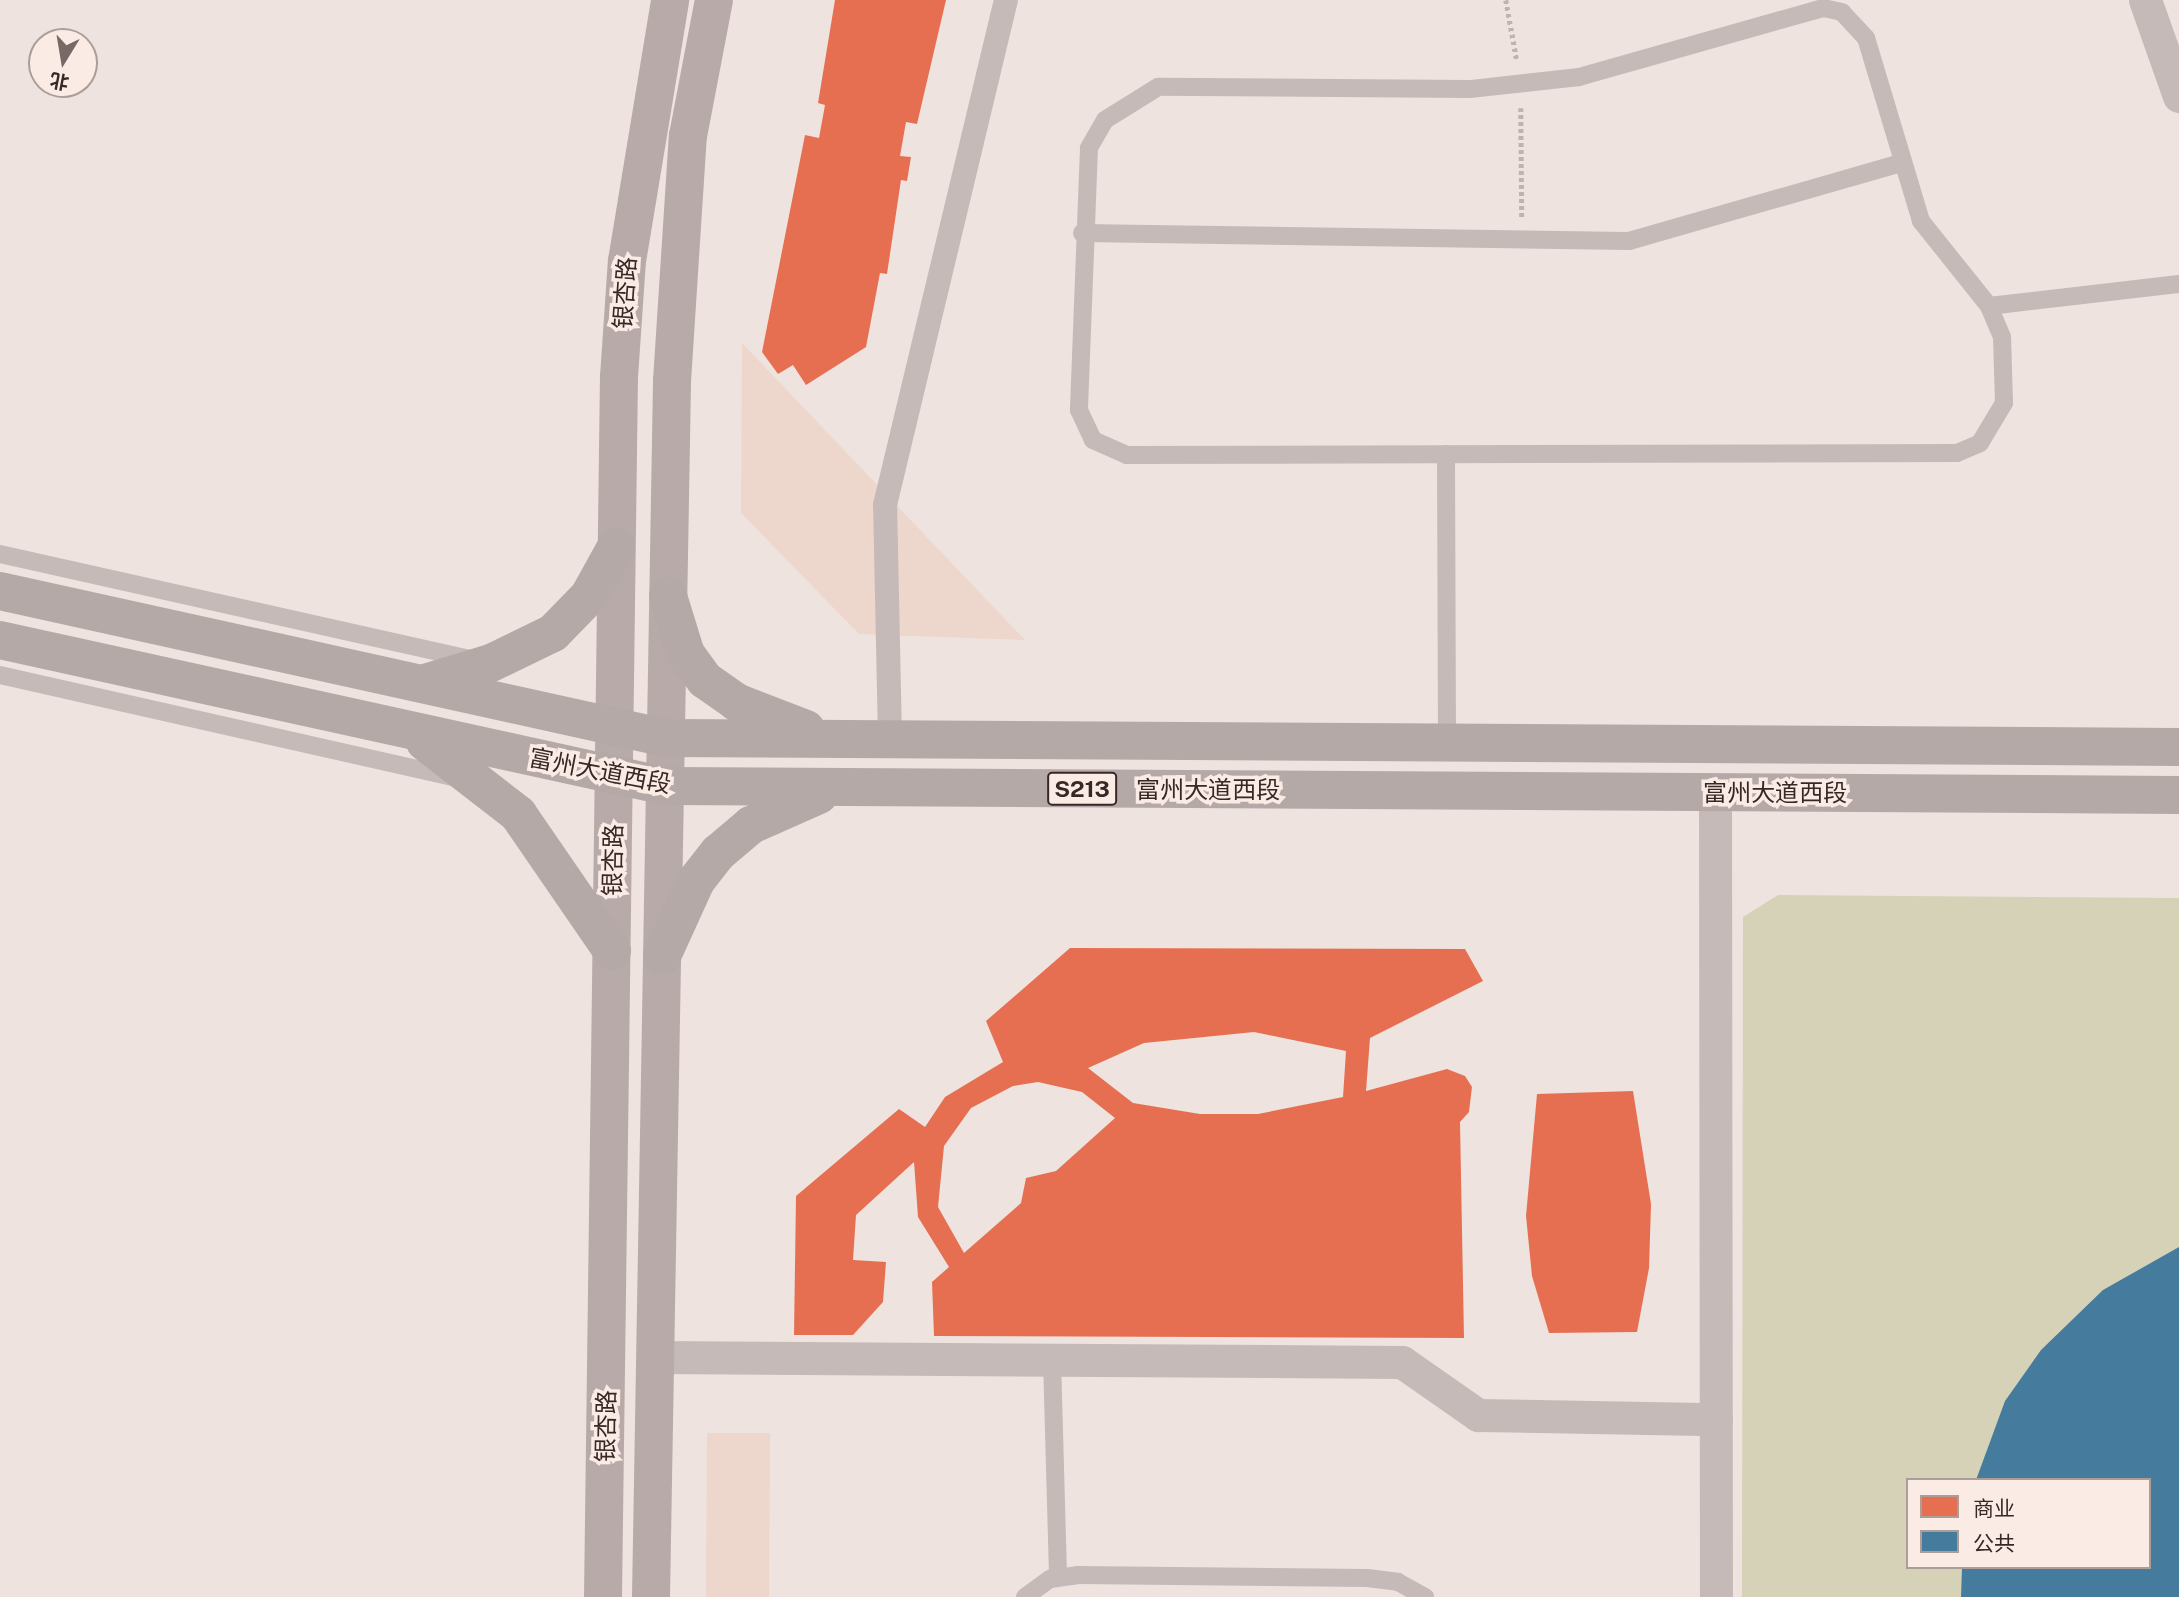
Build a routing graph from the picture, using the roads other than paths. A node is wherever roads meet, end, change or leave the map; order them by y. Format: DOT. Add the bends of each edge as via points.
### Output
graph roads {
  1 [pos="670,0"];
  2 [pos="714,0"];
  3 [pos="1006,0"];
  4 [pos="2145,0"];
  5 [pos="2179,96"];
  6 [pos="1900,163"];
  7 [pos="1082,233"];
  8 [pos="2179,284"];
  9 [pos="1989,306"];
  10 [pos="1446,454"];
  11 [pos="616,547"];
  12 [pos="0,554"];
  13 [pos="0,591"];
  14 [pos="668,596"];
  15 [pos="0,640"];
  16 [pos="491,663"];
  17 [pos="0,676"];
  18 [pos="418,684"];
  19 [pos="615,727"];
  20 [pos="412,732"];
  21 [pos="666,738"];
  22 [pos="838,739"];
  23 [pos="890,739"];
  24 [pos="1447,742"];
  25 [pos="2179,747"];
  26 [pos="614,776"];
  27 [pos="482,783"];
  28 [pos="665,786"];
  29 [pos="843,787"];
  30 [pos="1715,792"];
  31 [pos="2179,795"];
  32 [pos="612,951"];
  33 [pos="662,956"];
  34 [pos="655,1357"];
  35 [pos="1052,1360"];
  36 [pos="1716,1419"];
  37 [pos="1058,1577"];
  38 [pos="603,1597"];
  39 [pos="651,1597"];
  40 [pos="1025,1597"];
  41 [pos="1425,1597"];
  42 [pos="1716,1597"];
  1 -- 11 [label="main road, 银杏路" via="627,261"];
  2 -- 14 [label="main road, 银杏路" via="688,136 676,273"];
  3 -- 23 [label="street" via="885,505"];
  4 -- 5 [label="street"];
  6 -- 7 [label="lane" via="1629,241"];
  6 -- 7 [label="lane" via="1867,38 1842,12 1823,8 1579,78 1521,83 1158,87 1105,120 1089,148"];
  6 -- 9 [label="lane" via="1921,221"];
  7 -- 10 [label="lane" via="1079,411 1082,425 1109,452"];
  8 -- 9 [label="lane"];
  9 -- 10 [label="lane" via="2002,337 2004,403 1980,443 1957,453"];
  10 -- 24 [label="lane"];
  11 -- 16 [label="main road" via="589,596 553,633"];
  11 -- 19 [label="main road, 银杏路"];
  12 -- 16 [label="lane"];
  13 -- 18 [label="main road, 富州大道西段 / S213"];
  14 -- 21 [label="main road, 银杏路"];
  14 -- 22 [label="main road" via="686,654 705,680 772,719"];
  15 -- 20 [label="main road, 富州大道西段 / S213"];
  16 -- 18 [label="main road"];
  17 -- 27 [label="lane"];
  18 -- 19 [label="main road, 富州大道西段 / S213"];
  19 -- 21 [label="main road, 富州大道西段 / S213"];
  19 -- 26 [label="main road, 银杏路"];
  20 -- 26 [label="main road, 富州大道西段 / S213"];
  20 -- 27 [label="main road"];
  21 -- 22 [label="main road, 富州大道西段 / S213"];
  21 -- 28 [label="main road, 银杏路"];
  22 -- 23 [label="main road, 富州大道西段 / S213"];
  23 -- 24 [label="main road, 富州大道西段 / S213"];
  24 -- 25 [label="main road, 富州大道西段 / S213"];
  26 -- 28 [label="main road, 富州大道西段 / S213"];
  26 -- 32 [label="main road, 银杏路"];
  27 -- 32 [label="main road" via="550,854"];
  28 -- 29 [label="main road, 富州大道西段 / S213"];
  28 -- 33 [label="main road, 银杏路"];
  29 -- 30 [label="main road, 富州大道西段 / S213"];
  29 -- 33 [label="main road" via="788,805 719,853 696,881"];
  30 -- 31 [label="main road, 富州大道西段 / S213"];
  30 -- 36 [label="street"];
  32 -- 38 [label="main road, 银杏路"];
  33 -- 34 [label="main road, 银杏路"];
  34 -- 35 [label="street"];
  34 -- 39 [label="main road, 银杏路"];
  35 -- 36 [label="street" via="1402,1362 1478,1415"];
  35 -- 37 [label="lane"];
  36 -- 42 [label="street"];
  37 -- 40 [label="lane"];
  37 -- 41 [label="lane" via="1367,1578 1398,1582"];
}
